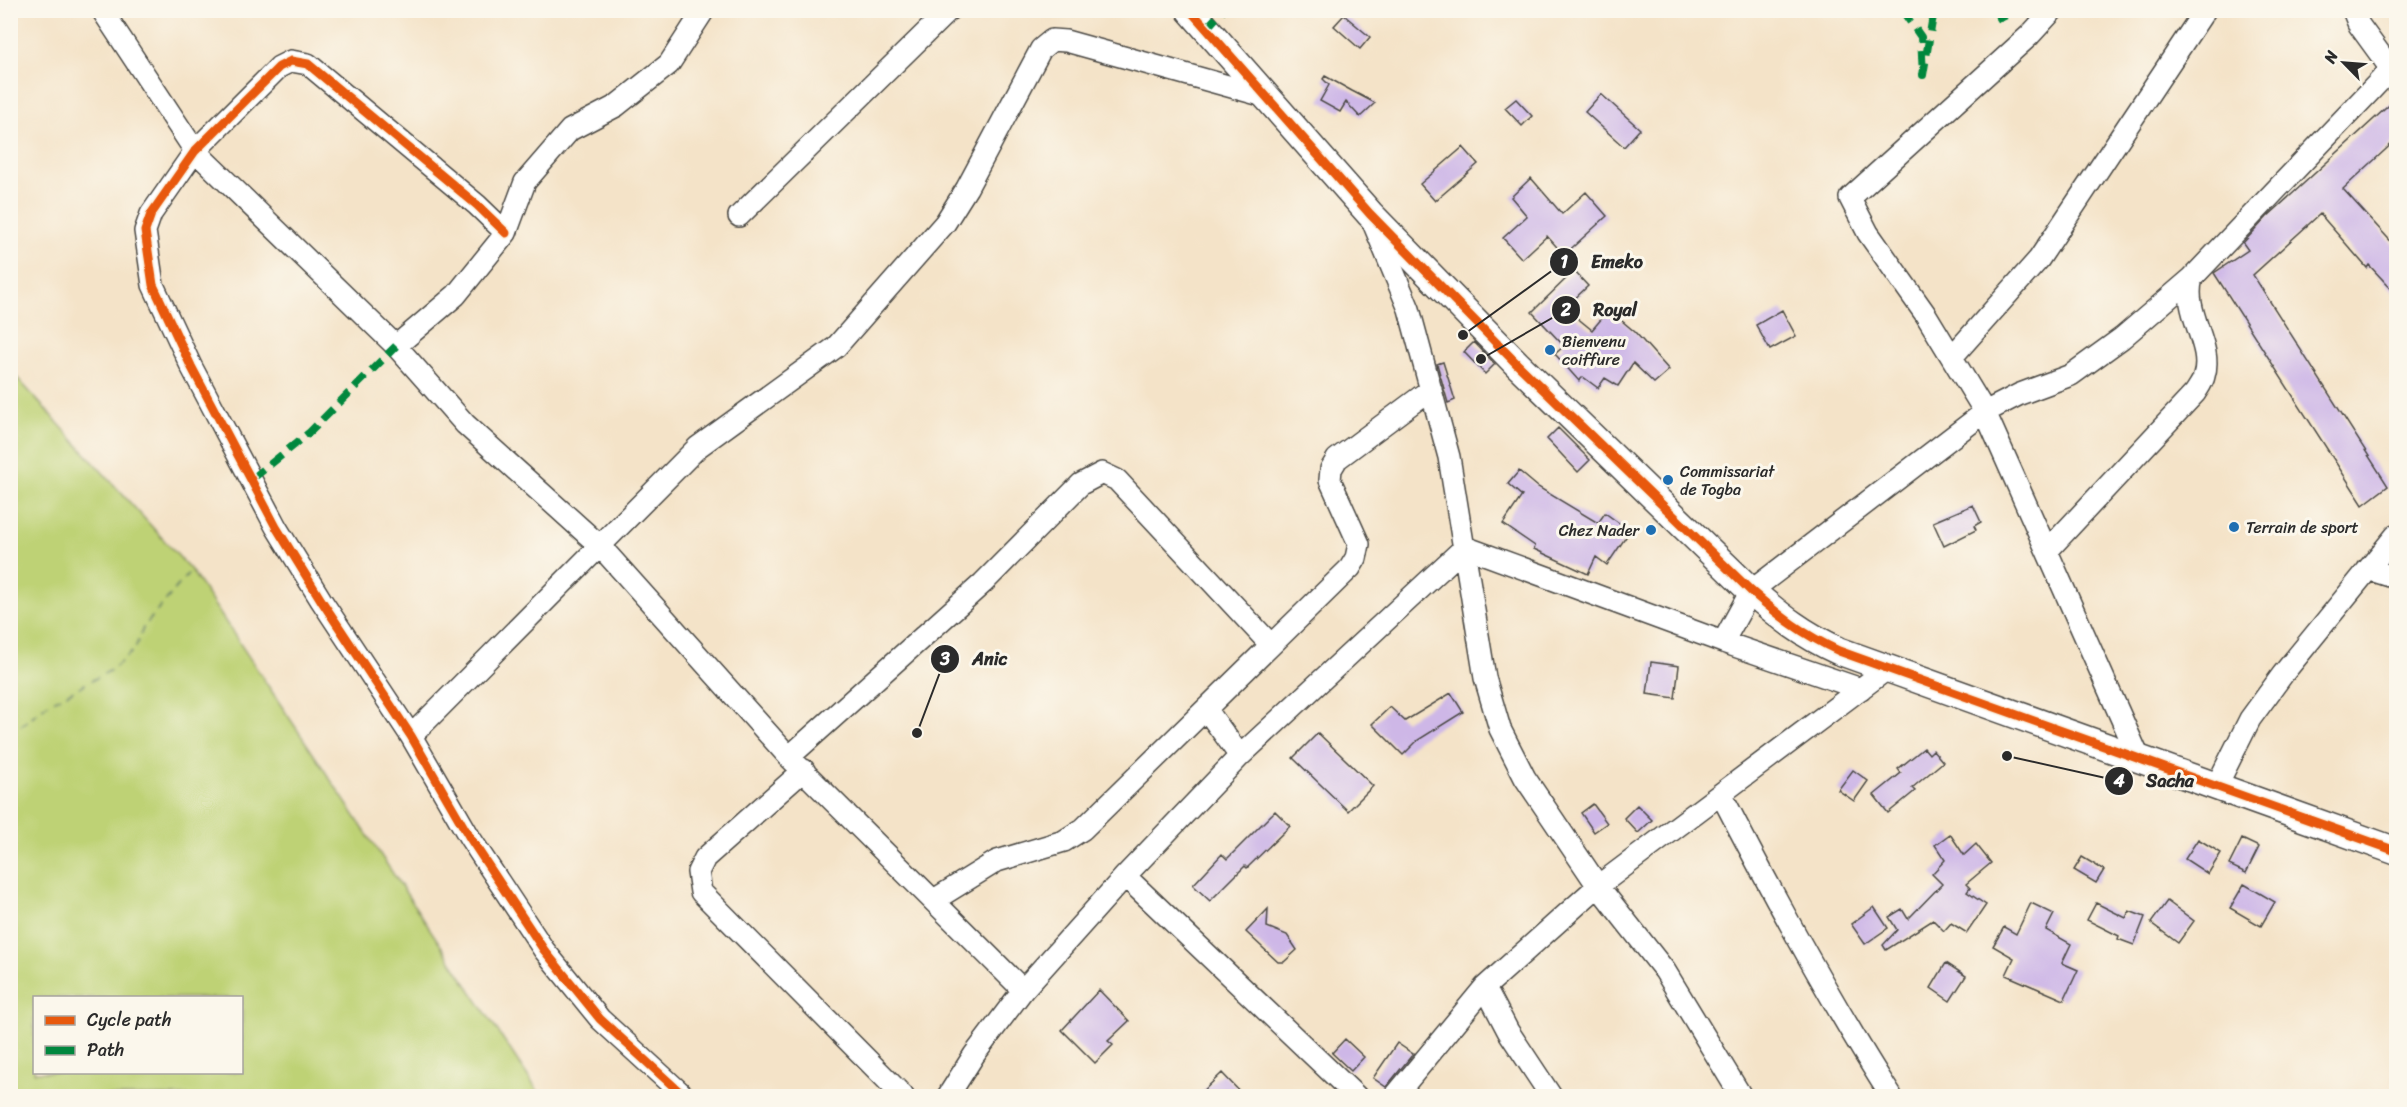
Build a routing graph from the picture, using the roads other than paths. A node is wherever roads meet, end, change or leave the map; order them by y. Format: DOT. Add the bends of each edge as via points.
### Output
graph roads {
  1 [pos="102,10"];
  2 [pos="704,10"];
  3 [pos="949,10"];
  4 [pos="1190,10"];
  5 [pos="2053,10"];
  6 [pos="2205,10"];
  7 [pos="2354,10"];
  8 [pos="2394,66"];
  9 [pos="1264,96"];
  10 [pos="195,151"];
  11 [pos="1370,214"];
  12 [pos="739,216"];
  13 [pos="506,233"];
  14 [pos="2192,278"];
  15 [pos="396,346"];
  16 [pos="1952,357"];
  17 [pos="1431,389"];
  18 [pos="1985,412"];
  19 [pos="2397,535"];
  20 [pos="600,546"];
  21 [pos="1465,547"];
  22 [pos="2047,551"];
  23 [pos="2368,569"];
  24 [pos="2397,578"];
  25 [pos="1751,591"];
  26 [pos="1723,642"];
  27 [pos="1271,645"];
  28 [pos="1887,669"];
  29 [pos="1861,689"];
  30 [pos="1206,709"];
  31 [pos="411,736"];
  32 [pos="1240,756"];
  33 [pos="2140,760"];
  34 [pos="797,763"];
  35 [pos="2216,787"];
  36 [pos="1721,794"];
  37 [pos="2397,851"];
  38 [pos="1125,876"];
  39 [pos="1598,886"];
  40 [pos="934,900"];
  41 [pos="1485,987"];
  42 [pos="1023,990"];
  43 [pos="684,1096"];
  44 [pos="903,1096"];
  45 [pos="948,1096"];
  46 [pos="1356,1096"];
  47 [pos="1395,1096"];
  48 [pos="1551,1096"];
  49 [pos="1741,1096"];
  50 [pos="1892,1096"];
  1 -- 10 [label="street"];
  2 -- 13 [label="street" via="669,64 616,106 570,130 525,182"];
  3 -- 12 [label="street"];
  4 -- 9 [label="street"];
  5 -- 16 [label="street" via="1850,198 1868,233"];
  6 -- 16 [label="street" via="2039,259"];
  7 -- 8 [label="street" via="2359,25"];
  8 -- 14 [label="street"];
  9 -- 11 [label="street"];
  9 -- 20 [label="street" via="1053,40 1041,49 945,223 836,347 698,447"];
  10 -- 13 [label="street" via="279,67 291,60 308,64"];
  10 -- 15 [label="street"];
  10 -- 31 [label="street" via="151,214 145,231 153,285 276,527"];
  11 -- 17 [label="street" via="1409,309"];
  11 -- 25 [label="street" via="1516,364"];
  13 -- 15 [label="street" via="456,295"];
  14 -- 18 [label="street" via="2122,338 2071,375"];
  14 -- 22 [label="street" via="2188,291 2206,356 2205,375 2195,393"];
  15 -- 20 [label="street" via="465,424"];
  16 -- 18 [label="street"];
  17 -- 21 [label="street" via="1449,457"];
  17 -- 27 [label="street" via="1337,459 1330,480 1359,544 1356,558"];
  18 -- 22 [label="street"];
  18 -- 25 [label="street"];
  19 -- 23 [label="street"];
  20 -- 31 [label="street"];
  20 -- 34 [label="street"];
  21 -- 26 [label="street"];
  21 -- 32 [label="street"];
  21 -- 39 [label="street" via="1485,678 1500,729 1525,778"];
  22 -- 33 [label="street"];
  23 -- 24 [label="street"];
  23 -- 35 [label="street" via="2250,719"];
  25 -- 26 [label="street"];
  25 -- 28 [label="street" via="1788,624 1813,639"];
  26 -- 29 [label="street"];
  27 -- 30 [label="street"];
  27 -- 34 [label="street" via="1117,480 1102,473 1081,484"];
  28 -- 29 [label="street"];
  28 -- 33 [label="street"];
  29 -- 36 [label="street"];
  30 -- 32 [label="street"];
  30 -- 40 [label="street" via="1083,829 1064,841 997,861"];
  31 -- 43 [label="street" via="470,838 544,950 600,1019"];
  32 -- 38 [label="street"];
  33 -- 35 [label="street"];
  34 -- 40 [label="street"];
  34 -- 44 [label="street" via="705,858 698,872 701,892"];
  35 -- 37 [label="street"];
  36 -- 39 [label="street"];
  36 -- 50 [label="street" via="1793,932 1851,1034"];
  38 -- 42 [label="street"];
  38 -- 46 [label="street"];
  39 -- 41 [label="street"];
  39 -- 49 [label="street" via="1665,971"];
  40 -- 42 [label="street"];
  41 -- 47 [label="street"];
  41 -- 48 [label="street" via="1508,1031"];
  42 -- 45 [label="street"];
}
